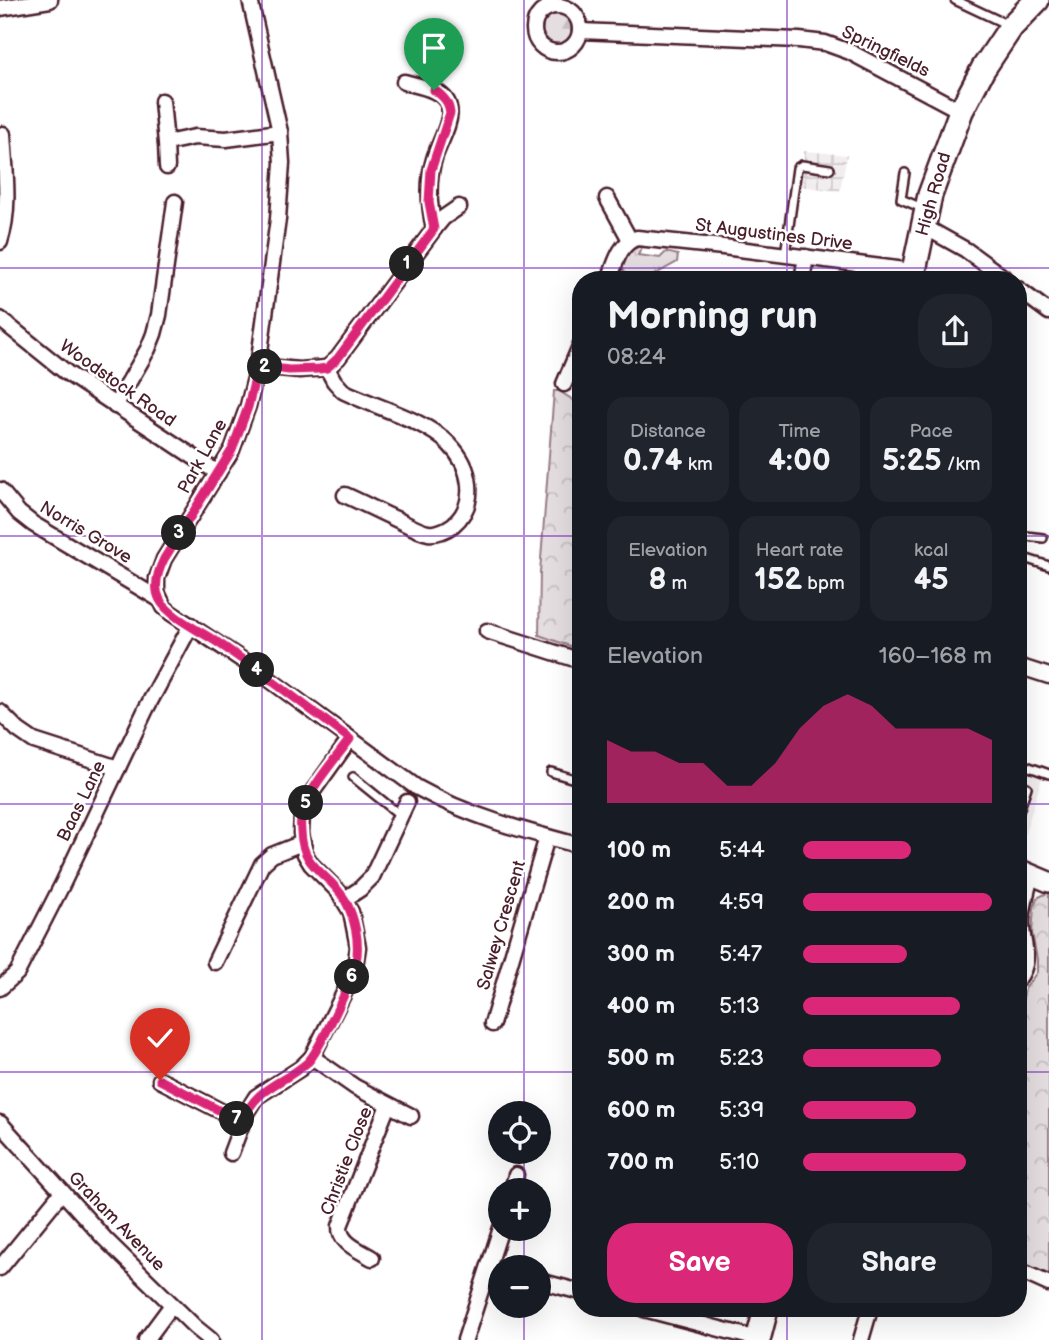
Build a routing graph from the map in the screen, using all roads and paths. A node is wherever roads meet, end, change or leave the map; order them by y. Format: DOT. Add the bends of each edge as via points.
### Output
graph roads {
  1 [pos="50,0"];
  2 [pos="250,0"];
  3 [pos="955,0"];
  4 [pos="1037,0"];
  5 [pos="33,1"];
  6 [pos="546,4"];
  7 [pos="0,8"];
  8 [pos="1011,27"];
  9 [pos="580,31"];
  10 [pos="404,82"];
  11 [pos="162,101"];
  12 [pos="961,111"];
  13 [pos="280,132"];
  14 [pos="3,134"];
  15 [pos="166,143"];
  16 [pos="167,167"];
  17 [pos="830,169"];
  18 [pos="905,173"];
  19 [pos="607,198"];
  20 [pos="174,202"];
  21 [pos="459,207"];
  22 [pos="925,218"];
  23 [pos="434,229"];
  24 [pos="631,240"];
  25 [pos="0,242"];
  26 [pos="785,255"];
  27 [pos="806,257"];
  28 [pos="613,271"];
  29 [pos="804,271"];
  30 [pos="884,271"];
  31 [pos="913,271"];
  32 [pos="995,271"];
  33 [pos="1027,296"];
  34 [pos="1049,312"];
  35 [pos="0,319"];
  36 [pos="572,364"];
  37 [pos="258,366"];
  38 [pos="327,368"];
  39 [pos="562,387"];
  40 [pos="116,406"];
  41 [pos="219,473"];
  42 [pos="0,490"];
  43 [pos="345,495"];
  44 [pos="1027,536"];
  45 [pos="1043,538"];
  46 [pos="1027,559"];
  47 [pos="1049,566"];
  48 [pos="159,599"];
  49 [pos="191,625"];
  50 [pos="487,631"];
  51 [pos="572,658"];
  52 [pos="1027,669"];
  53 [pos="1049,676"];
  54 [pos="0,712"];
  55 [pos="350,739"];
  56 [pos="1027,766"];
  57 [pos="118,768"];
  58 [pos="551,772"];
  59 [pos="1049,774"];
  60 [pos="353,777"];
  61 [pos="572,778"];
  62 [pos="404,809"];
  63 [pos="547,837"];
  64 [pos="302,843"];
  65 [pos="572,844"];
  66 [pos="1033,875"];
  67 [pos="1027,898"];
  68 [pos="345,899"];
  69 [pos="215,962"];
  70 [pos="0,988"];
  71 [pos="492,1024"];
  72 [pos="312,1057"];
  73 [pos="160,1080"];
  74 [pos="388,1105"];
  75 [pos="411,1116"];
  76 [pos="242,1122"];
  77 [pos="0,1123"];
  78 [pos="231,1153"];
  79 [pos="62,1192"];
  80 [pos="372,1258"];
  81 [pos="0,1268"];
  82 [pos="1027,1274"];
  83 [pos="551,1284"];
  84 [pos="1049,1284"];
  85 [pos="488,1286"];
  86 [pos="572,1290"];
  87 [pos="172,1305"];
  88 [pos="674,1317"];
  89 [pos="763,1317"];
  90 [pos="868,1317"];
  91 [pos="758,1339"];
  92 [pos="146,1340"];
  93 [pos="211,1340"];
  94 [pos="465,1340"];
  95 [pos="861,1340"];
  1 -- 5 [label="street"];
  2 -- 13 [label="street, Park Lane"];
  3 -- 8 [label="lane"];
  4 -- 8 [label="main road, High Road"];
  5 -- 7 [label="street"];
  6 -- 9 [label="street" via="574,12"];
  6 -- 9 [label="street" via="533,26 540,46 549,51 570,49"];
  8 -- 12 [label="main road, High Road"];
  9 -- 12 [label="street, Springfields" via="825,43"];
  10 -- 23 [label="street" via="434,90 449,107 449,120 431,170 429,202"];
  11 -- 15 [label="street"];
  12 -- 22 [label="main road, High Road"];
  13 -- 15 [label="street"];
  13 -- 37 [label="street, Park Lane" via="280,201"];
  14 -- 25 [label="street" via="7,202"];
  15 -- 16 [label="street"];
  17 -- 26 [label="lane" via="797,168"];
  18 -- 22 [label="lane" via="901,199"];
  19 -- 24 [label="street"];
  20 -- 40 [label="street" via="154,334"];
  21 -- 23 [label="street"];
  22 -- 31 [label="main road, High Road"];
  22 -- 32 [label="street"];
  23 -- 38 [label="street"];
  24 -- 26 [label="street, St Augustines Drive"];
  24 -- 28 [label="street"];
  26 -- 27 [label="street, St Augustines Drive"];
  27 -- 29 [label="street"];
  27 -- 30 [label="street, St Augustines Drive"];
  33 -- 34 [label="street"];
  35 -- 40 [label="street, Woodstock Road"];
  36 -- 39 [label="street"];
  37 -- 38 [label="street"];
  37 -- 41 [label="street, Park Lane" via="242,425"];
  38 -- 43 [label="street" via="343,391 425,427 451,445 463,464 470,491 460,518 436,533 417,529"];
  40 -- 41 [label="street, Woodstock Road"];
  41 -- 48 [label="street, Park Lane" via="159,568"];
  42 -- 48 [label="street, Norris Grove" via="33,524"];
  44 -- 45 [label="lane"];
  46 -- 47 [label="lane"];
  48 -- 49 [label="street"];
  49 -- 55 [label="street"];
  49 -- 57 [label="street, Baas Lane"];
  50 -- 51 [label="street"];
  52 -- 53 [label="street"];
  54 -- 57 [label="street" via="34,741"];
  55 -- 63 [label="street" via="398,776 438,799"];
  55 -- 64 [label="street" via="304,806"];
  56 -- 59 [label="lane"];
  57 -- 70 [label="street, Baas Lane" via="17,973"];
  58 -- 61 [label="lane"];
  60 -- 62 [label="lane"];
  62 -- 68 [label="street" via="372,877"];
  63 -- 65 [label="street"];
  63 -- 71 [label="street, Salwey Crescent"];
  64 -- 68 [label="street" via="311,864"];
  64 -- 69 [label="street" via="261,864"];
  66 -- 67 [label="street"];
  68 -- 72 [label="street" via="354,924 357,961"];
  72 -- 74 [label="street, Christie Close"];
  72 -- 76 [label="street" via="256,1097"];
  73 -- 76 [label="street"];
  74 -- 75 [label="street, Christie Close"];
  74 -- 80 [label="street, Christie Close" via="340,1226 341,1237"];
  76 -- 78 [label="street"];
  77 -- 79 [label="street, Graham Avenue"];
  79 -- 81 [label="street"];
  79 -- 87 [label="street, Graham Avenue"];
  82 -- 84 [label="street"];
  83 -- 86 [label="street"];
  85 -- 94 [label="street"];
  87 -- 92 [label="street"];
  87 -- 93 [label="street, Graham Avenue"];
  88 -- 91 [label="street"];
  89 -- 91 [label="main road"];
  90 -- 95 [label="street"];
}
